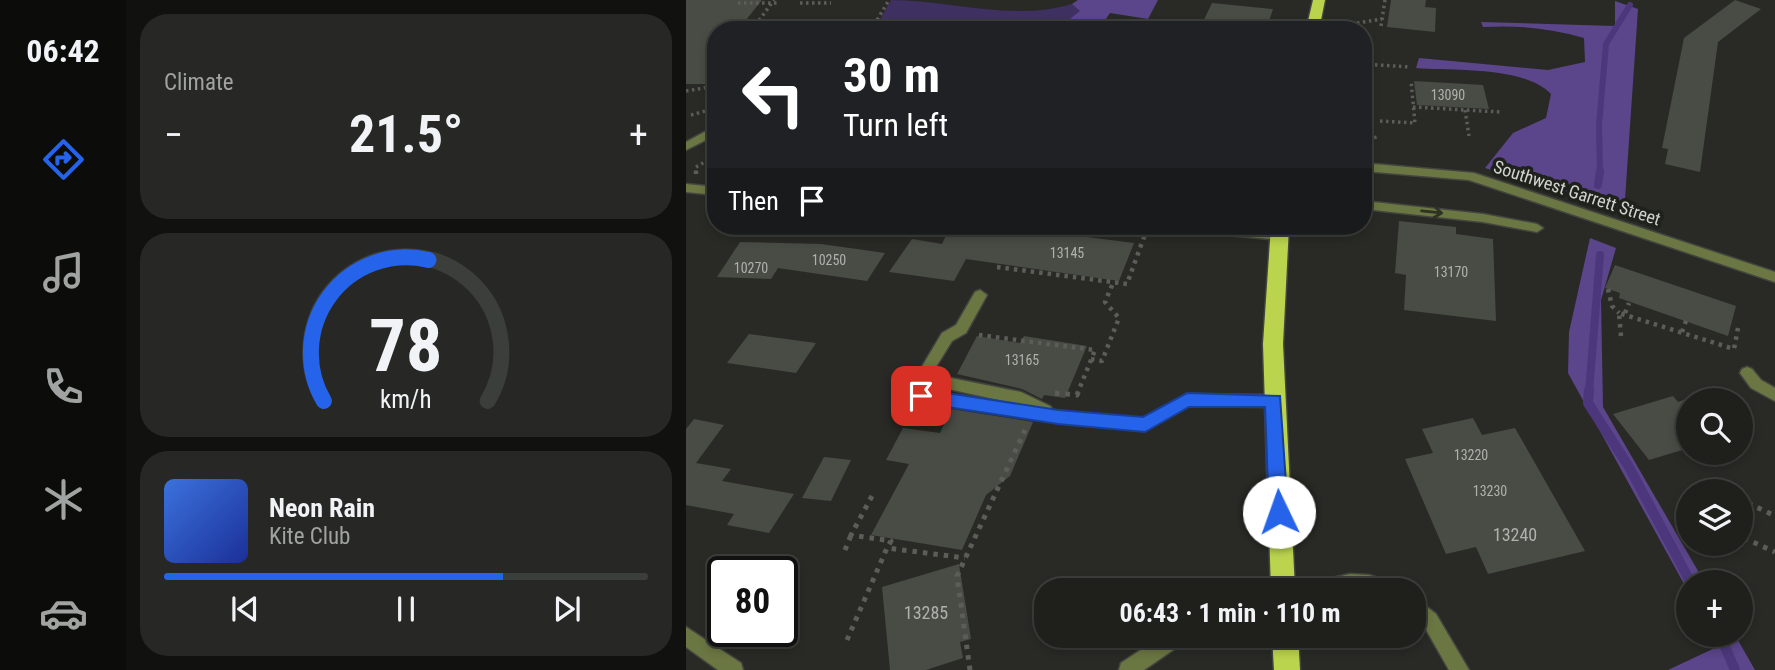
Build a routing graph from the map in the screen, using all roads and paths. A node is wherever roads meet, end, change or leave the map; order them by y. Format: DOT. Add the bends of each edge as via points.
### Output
graph roads {
  1 [pos="889,0"];
  2 [pos="1319,0"];
  3 [pos="1385,0"];
  4 [pos="774,2"];
  5 [pos="738,3"];
  6 [pos="800,3"];
  7 [pos="831,3"];
  8 [pos="1382,19"];
  9 [pos="758,21"];
  10 [pos="876,21"];
  11 [pos="1314,21"];
  12 [pos="1370,21"];
  13 [pos="1381,26"];
  14 [pos="1372,64"];
  15 [pos="1409,66"];
  16 [pos="1410,81"];
  17 [pos="707,87"];
  18 [pos="686,91"];
  19 [pos="1413,107"];
  20 [pos="1465,110"];
  21 [pos="707,111"];
  22 [pos="1500,112"];
  23 [pos="691,115"];
  24 [pos="1381,121"];
  25 [pos="707,135"];
  26 [pos="1379,136"];
  27 [pos="1469,136"];
  28 [pos="1372,139"];
  29 [pos="686,147"];
  30 [pos="1372,168"];
  31 [pos="686,188"];
  32 [pos="707,190"];
  33 [pos="1372,206"];
  34 [pos="1537,228"];
  35 [pos="1145,235"];
  36 [pos="1280,235"];
  37 [pos="997,267"];
  38 [pos="1775,277"];
  39 [pos="1113,282"];
  40 [pos="1608,289"];
  41 [pos="980,295"];
  42 [pos="1629,303"];
  43 [pos="1622,313"];
  44 [pos="1687,318"];
  45 [pos="981,327"];
  46 [pos="1738,328"];
  47 [pos="1682,332"];
  48 [pos="1621,337"];
  49 [pos="1091,359"];
  50 [pos="927,370"];
  51 [pos="1747,373"];
  52 [pos="1043,391"];
  53 [pos="1775,395"];
  54 [pos="921,396"];
  55 [pos="1274,401"];
  56 [pos="909,417"];
  57 [pos="1058,417"];
  58 [pos="1027,425"];
  59 [pos="872,496"];
  60 [pos="1753,505"];
  61 [pos="1775,516"];
  62 [pos="851,535"];
  63 [pos="1753,542"];
  64 [pos="887,548"];
  65 [pos="845,550"];
  66 [pos="1775,552"];
  67 [pos="965,558"];
  68 [pos="1282,578"];
  69 [pos="1426,616"];
  70 [pos="686,636"];
  71 [pos="847,640"];
  72 [pos="1160,648"];
  73 [pos="1286,648"];
  74 [pos="734,670"];
  75 [pos="970,670"];
  76 [pos="1128,670"];
  77 [pos="1287,670"];
  78 [pos="1460,670"];
  1 -- 10 [label="path"];
  2 -- 11 [label="highway"];
  3 -- 8 [label="path"];
  4 -- 5 [label="path"];
  4 -- 9 [label="path"];
  6 -- 7 [label="path"];
  8 -- 12 [label="path"];
  8 -- 13 [label="path"];
  14 -- 15 [label="path"];
  16 -- 19 [label="path"];
  17 -- 18 [label="path"];
  19 -- 20 [label="path"];
  19 -- 24 [label="path" via="1415,123"];
  20 -- 22 [label="path"];
  20 -- 27 [label="path"];
  21 -- 23 [label="path"];
  25 -- 29 [label="street"];
  26 -- 28 [label="path"];
  30 -- 38 [label="street, Southwest Garrett Street" via="1470,176"];
  31 -- 32 [label="street"];
  33 -- 34 [label="street, one-way"];
  35 -- 39 [label="path" via="1127,284"];
  36 -- 55 [label="highway" via="1274,293"];
  37 -- 39 [label="path"];
  39 -- 49 [label="path" via="1105,302 1119,318 1102,361"];
  40 -- 43 [label="path" via="1612,306"];
  41 -- 50 [label="street" via="961,329 947,337"];
  42 -- 43 [label="path"];
  43 -- 47 [label="path"];
  43 -- 48 [label="path"];
  44 -- 47 [label="path"];
  45 -- 49 [label="path" via="977,334 1095,350"];
  46 -- 47 [label="path" via="1734,349"];
  49 -- 52 [label="path" via="1077,395"];
  50 -- 54 [label="street"];
  50 -- 57 [label="street" via="930,379 1021,398"];
  51 -- 53 [label="street"];
  54 -- 56 [label="street"];
  54 -- 57 [label="street"];
  55 -- 57 [label="street" via="1187,400 1145,425"];
  55 -- 68 [label="highway"];
  58 -- 67 [label="path"];
  59 -- 62 [label="path"];
  60 -- 61 [label="path"];
  62 -- 64 [label="path" via="891,541"];
  62 -- 65 [label="path"];
  63 -- 66 [label="path"];
  64 -- 67 [label="path"];
  64 -- 71 [label="path"];
  67 -- 75 [label="path" via="957,576"];
  69 -- 78 [label="street"];
  70 -- 74 [label="street"];
  72 -- 76 [label="street"];
  73 -- 77 [label="highway"];
}
